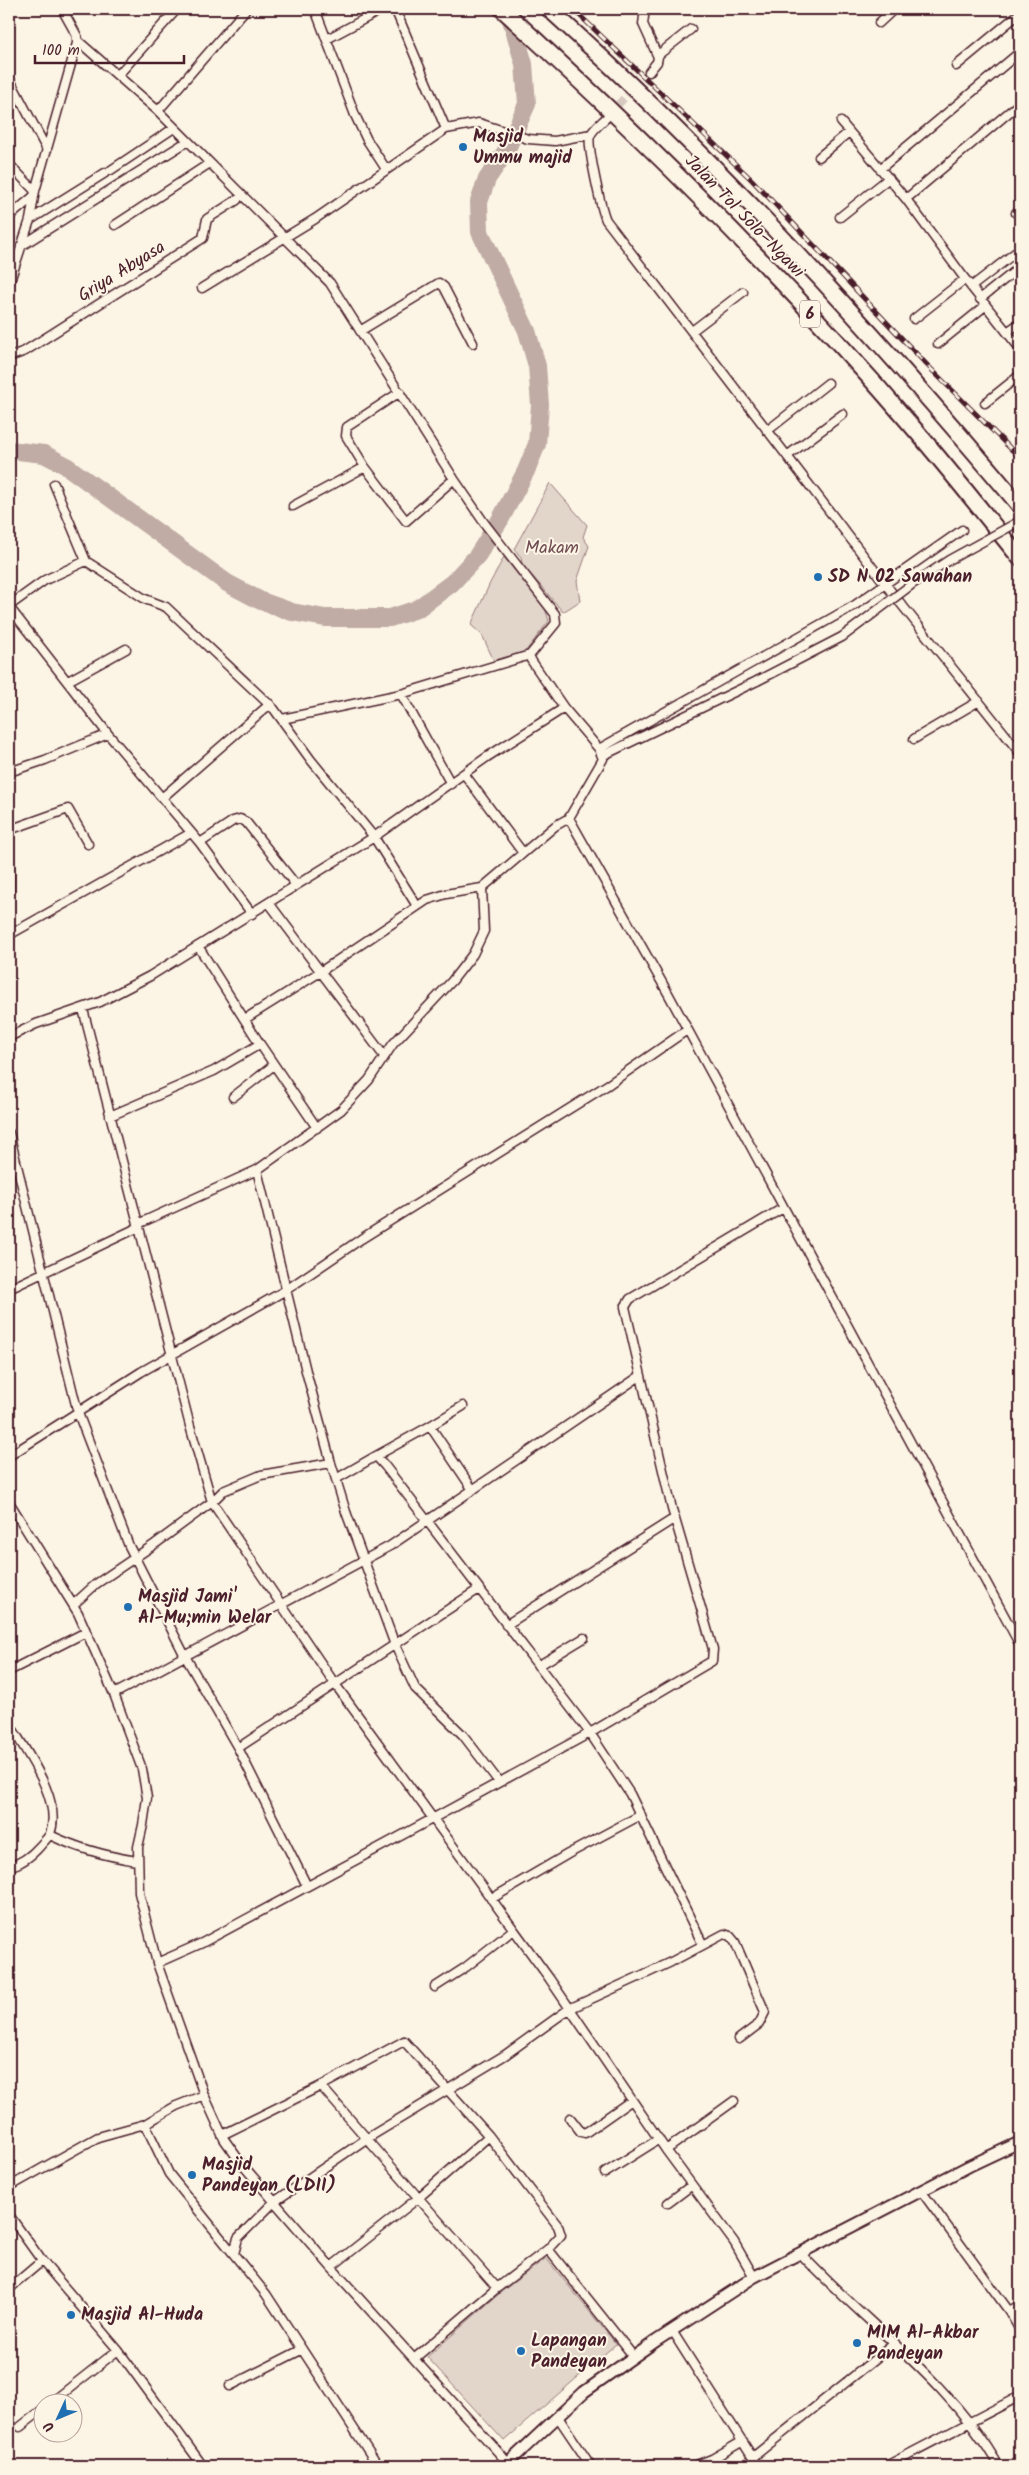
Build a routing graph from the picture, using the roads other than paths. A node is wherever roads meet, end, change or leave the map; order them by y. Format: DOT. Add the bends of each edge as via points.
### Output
graph roads {
  1 [pos="62,9"];
  2 [pos="177,9"];
  3 [pos="246,9"];
  4 [pos="316,9"];
  5 [pos="383,9"];
  6 [pos="395,9"];
  7 [pos="502,9"];
  8 [pos="549,9"];
  9 [pos="645,9"];
  10 [pos="894,9"];
  11 [pos="1020,13"];
  12 [pos="879,23"];
  13 [pos="691,28"];
  14 [pos="327,39"];
  15 [pos="77,40"];
  16 [pos="1020,52"];
  17 [pos="658,55"];
  18 [pos="956,66"];
  19 [pos="649,72"];
  20 [pos="119,74"];
  21 [pos="9,78"];
  22 [pos="1020,103"];
  23 [pos="158,111"];
  24 [pos="606,118"];
  25 [pos="841,122"];
  26 [pos="174,128"];
  27 [pos="446,129"];
  28 [pos="849,132"];
  29 [pos="591,134"];
  30 [pos="188,141"];
  31 [pos="47,150"];
  32 [pos="819,157"];
  33 [pos="210,162"];
  34 [pos="9,164"];
  35 [pos="386,169"];
  36 [pos="880,169"];
  37 [pos="889,178"];
  38 [pos="35,193"];
  39 [pos="906,199"];
  40 [pos="237,200"];
  41 [pos="840,216"];
  42 [pos="9,217"];
  43 [pos="30,220"];
  44 [pos="115,225"];
  45 [pos="287,237"];
  46 [pos="21,246"];
  47 [pos="1020,249"];
  48 [pos="1020,267"];
  49 [pos="965,279"];
  50 [pos="9,284"];
  51 [pos="202,288"];
  52 [pos="971,288"];
  53 [pos="743,292"];
  54 [pos="980,299"];
  55 [pos="985,306"];
  56 [pos="914,319"];
  57 [pos="1020,322"];
  58 [pos="360,330"];
  59 [pos="692,332"];
  60 [pos="1008,332"];
  61 [pos="473,343"];
  62 [pos="938,344"];
  63 [pos="1018,346"];
  64 [pos="9,357"];
  65 [pos="1020,375"];
  66 [pos="828,384"];
  67 [pos="400,392"];
  68 [pos="985,403"];
  69 [pos="843,414"];
  70 [pos="767,430"];
  71 [pos="787,456"];
  72 [pos="365,467"];
  73 [pos="454,480"];
  74 [pos="54,484"];
  75 [pos="293,506"];
  76 [pos="1020,506"];
  77 [pos="1020,521"];
  78 [pos="962,530"];
  79 [pos="1020,558"];
  80 [pos="86,562"];
  81 [pos="886,585"];
  82 [pos="9,607"];
  83 [pos="126,649"];
  84 [pos="530,656"];
  85 [pos="68,681"];
  86 [pos="401,694"];
  87 [pos="979,701"];
  88 [pos="270,704"];
  89 [pos="564,708"];
  90 [pos="282,720"];
  91 [pos="108,734"];
  92 [pos="914,739"];
  93 [pos="601,753"];
  94 [pos="1020,753"];
  95 [pos="9,772"];
  96 [pos="465,775"];
  97 [pos="450,784"];
  98 [pos="163,797"];
  99 [pos="569,818"];
  100 [pos="9,830"];
  101 [pos="191,833"];
  102 [pos="374,837"];
  103 [pos="200,843"];
  104 [pos="88,844"];
  105 [pos="522,853"];
  106 [pos="9,868"];
  107 [pos="296,886"];
  108 [pos="482,888"];
  109 [pos="9,893"];
  110 [pos="269,903"];
  111 [pos="417,906"];
  112 [pos="252,914"];
  113 [pos="9,936"];
  114 [pos="198,946"];
  115 [pos="320,972"];
  116 [pos="83,1009"];
  117 [pos="245,1019"];
  118 [pos="687,1030"];
  119 [pos="9,1037"];
  120 [pos="260,1044"];
  121 [pos="384,1056"];
  122 [pos="274,1066"];
  123 [pos="233,1097"];
  124 [pos="110,1116"];
  125 [pos="318,1128"];
  126 [pos="9,1133"];
  127 [pos="257,1170"];
  128 [pos="783,1208"];
  129 [pos="138,1225"];
  130 [pos="43,1273"];
  131 [pos="9,1289"];
  132 [pos="286,1290"];
  133 [pos="172,1354"];
  134 [pos="640,1376"];
  135 [pos="463,1406"];
  136 [pos="78,1413"];
  137 [pos="430,1426"];
  138 [pos="9,1456"];
  139 [pos="376,1456"];
  140 [pos="331,1463"];
  141 [pos="336,1479"];
  142 [pos="473,1490"];
  143 [pos="9,1502"];
  144 [pos="212,1502"];
  145 [pos="675,1518"];
  146 [pos="428,1520"];
  147 [pos="134,1558"];
  148 [pos="362,1560"];
  149 [pos="479,1589"];
  150 [pos="74,1604"];
  151 [pos="282,1605"];
  152 [pos="506,1624"];
  153 [pos="86,1632"];
  154 [pos="584,1638"];
  155 [pos="395,1645"];
  156 [pos="1020,1645"];
  157 [pos="186,1656"];
  158 [pos="538,1666"];
  159 [pos="9,1671"];
  160 [pos="335,1684"];
  161 [pos="114,1694"];
  162 [pos="9,1723"];
  163 [pos="590,1733"];
  164 [pos="238,1748"];
  165 [pos="499,1782"];
  166 [pos="641,1815"];
  167 [pos="432,1819"];
  168 [pos="50,1835"];
  169 [pos="137,1861"];
  170 [pos="9,1866"];
  171 [pos="307,1886"];
  172 [pos="491,1899"];
  173 [pos="513,1930"];
  174 [pos="703,1945"];
  175 [pos="157,1963"];
  176 [pos="435,1987"];
  177 [pos="569,2009"];
  178 [pos="739,2038"];
  179 [pos="321,2086"];
  180 [pos="448,2090"];
  181 [pos="204,2095"];
  182 [pos="632,2100"];
  183 [pos="734,2101"];
  184 [pos="570,2118"];
  185 [pos="145,2124"];
  186 [pos="222,2134"];
  187 [pos="489,2136"];
  188 [pos="366,2139"];
  189 [pos="660,2139"];
  190 [pos="1020,2142"];
  191 [pos="666,2150"];
  192 [pos="605,2173"];
  193 [pos="692,2185"];
  194 [pos="9,2187"];
  195 [pos="922,2192"];
  196 [pos="418,2199"];
  197 [pos="274,2202"];
  198 [pos="668,2203"];
  199 [pos="9,2215"];
  200 [pos="548,2249"];
  201 [pos="234,2254"];
  202 [pos="801,2254"];
  203 [pos="42,2261"];
  204 [pos="331,2267"];
  205 [pos="754,2277"];
  206 [pos="497,2288"];
  207 [pos="9,2289"];
  208 [pos="1020,2304"];
  209 [pos="1009,2311"];
  210 [pos="1020,2330"];
  211 [pos="672,2331"];
  212 [pos="896,2343"];
  213 [pos="118,2350"];
  214 [pos="300,2350"];
  215 [pos="634,2357"];
  216 [pos="415,2358"];
  217 [pos="230,2386"];
  218 [pos="65,2392"];
  219 [pos="1020,2396"];
  220 [pos="558,2417"];
  221 [pos="32,2418"];
  222 [pos="968,2421"];
  223 [pos="20,2427"];
  224 [pos="743,2441"];
  225 [pos="753,2457"];
  226 [pos="506,2465"];
  227 [pos="203,2466"];
  228 [pos="378,2466"];
  229 [pos="591,2466"];
  230 [pos="694,2466"];
  231 [pos="758,2466"];
  232 [pos="886,2466"];
  233 [pos="999,2466"];
  1 -- 15 [label="street"];
  2 -- 20 [label="street"];
  3 -- 23 [label="street"];
  4 -- 14 [label="street"];
  5 -- 14 [label="street"];
  6 -- 27 [label="street"];
  7 -- 79 [label="highway, Jalan Tol Solo–Ngawi / 6" via="585,84 814,318 916,431"];
  8 -- 76 [label="highway, Jalan Tol Solo–Ngawi / 6" via="707,160 832,291"];
  9 -- 17 [label="street" via="643,24 646,36"];
  10 -- 12 [label="street"];
  11 -- 18 [label="street"];
  13 -- 17 [label="street"];
  14 -- 35 [label="street" via="355,115"];
  15 -- 20 [label="street"];
  15 -- 31 [label="street"];
  16 -- 36 [label="street"];
  17 -- 19 [label="street"];
  20 -- 23 [label="street"];
  21 -- 31 [label="street"];
  22 -- 39 [label="street"];
  23 -- 26 [label="street"];
  24 -- 29 [label="street"];
  25 -- 28 [label="street"];
  26 -- 30 [label="street"];
  26 -- 43 [label="street"];
  27 -- 29 [label="street" via="479,123 528,139 555,142"];
  27 -- 35 [label="street"];
  28 -- 32 [label="street"];
  28 -- 36 [label="street"];
  29 -- 59 [label="street" via="589,147 599,201 606,220"];
  30 -- 33 [label="street"];
  30 -- 46 [label="street"];
  31 -- 38 [label="street"];
  33 -- 44 [label="street"];
  33 -- 45 [label="street"];
  34 -- 38 [label="street"];
  35 -- 45 [label="street"];
  36 -- 37 [label="street"];
  37 -- 39 [label="street"];
  37 -- 41 [label="street"];
  38 -- 42 [label="street"];
  38 -- 43 [label="street"];
  39 -- 49 [label="street"];
  40 -- 64 [label="street, Griya Abyasa" via="207,219 203,238 25,351"];
  43 -- 46 [label="street"];
  45 -- 51 [label="street"];
  45 -- 58 [label="street" via="330,283"];
  46 -- 50 [label="street"];
  47 -- 52 [label="street"];
  48 -- 54 [label="street"];
  49 -- 52 [label="street"];
  49 -- 56 [label="street"];
  52 -- 54 [label="street"];
  53 -- 59 [label="street"];
  54 -- 55 [label="street"];
  55 -- 60 [label="street"];
  55 -- 62 [label="street"];
  57 -- 60 [label="street"];
  58 -- 61 [label="street" via="439,283"];
  58 -- 67 [label="street"];
  59 -- 70 [label="street"];
  60 -- 63 [label="street"];
  65 -- 68 [label="street"];
  66 -- 70 [label="street"];
  67 -- 72 [label="street" via="345,430"];
  67 -- 73 [label="street"];
  69 -- 71 [label="street"];
  70 -- 71 [label="street"];
  71 -- 81 [label="street"];
  72 -- 73 [label="street" via="406,521"];
  72 -- 75 [label="street"];
  73 -- 84 [label="street" via="556,616 556,623"];
  74 -- 80 [label="street"];
  77 -- 93 [label="street, bridge" via="926,575 842,637 757,681"];
  78 -- 81 [label="street"];
  80 -- 82 [label="street" via="45,580"];
  80 -- 88 [label="street" via="175,614"];
  81 -- 87 [label="street"];
  81 -- 93 [label="street"];
  82 -- 85 [label="street"];
  83 -- 85 [label="street"];
  84 -- 86 [label="street"];
  84 -- 89 [label="street"];
  85 -- 91 [label="street"];
  86 -- 90 [label="street"];
  86 -- 97 [label="street"];
  87 -- 92 [label="street"];
  87 -- 94 [label="street"];
  88 -- 90 [label="street"];
  88 -- 98 [label="street"];
  89 -- 93 [label="street"];
  89 -- 96 [label="street" via="487,757"];
  90 -- 102 [label="street"];
  91 -- 95 [label="street"];
  91 -- 98 [label="street"];
  93 -- 99 [label="street" via="602,764"];
  96 -- 97 [label="street"];
  96 -- 105 [label="street"];
  97 -- 102 [label="street"];
  98 -- 101 [label="street"];
  99 -- 105 [label="street"];
  99 -- 118 [label="street"];
  100 -- 104 [label="street" via="68,809"];
  101 -- 103 [label="street"];
  101 -- 113 [label="street"];
  102 -- 107 [label="street"];
  102 -- 111 [label="street"];
  103 -- 107 [label="street" via="240,819 246,822"];
  103 -- 112 [label="street"];
  105 -- 108 [label="street"];
  106 -- 109 [label="street"];
  107 -- 110 [label="street"];
  108 -- 111 [label="street" via="435,896"];
  108 -- 121 [label="street" via="484,931 473,954"];
  110 -- 112 [label="street"];
  110 -- 115 [label="street"];
  111 -- 115 [label="street"];
  112 -- 114 [label="street"];
  114 -- 116 [label="street" via="119,994"];
  114 -- 117 [label="street"];
  115 -- 117 [label="street"];
  115 -- 121 [label="street"];
  116 -- 119 [label="street" via="36,1024"];
  116 -- 124 [label="street"];
  117 -- 120 [label="street"];
  118 -- 128 [label="street"];
  118 -- 132 [label="street" via="609,1084"];
  120 -- 122 [label="street"];
  120 -- 124 [label="street" via="214,1071"];
  121 -- 125 [label="street" via="359,1091"];
  122 -- 123 [label="street"];
  122 -- 125 [label="street"];
  124 -- 129 [label="street"];
  125 -- 127 [label="street"];
  126 -- 130 [label="street"];
  127 -- 129 [label="street"];
  127 -- 132 [label="street"];
  128 -- 134 [label="street" via="628,1301 625,1310"];
  128 -- 156 [label="street"];
  129 -- 130 [label="street"];
  129 -- 133 [label="street"];
  130 -- 131 [label="street"];
  130 -- 136 [label="street"];
  132 -- 133 [label="street"];
  132 -- 140 [label="street"];
  133 -- 136 [label="street"];
  133 -- 144 [label="street"];
  134 -- 142 [label="street"];
  134 -- 145 [label="street"];
  135 -- 137 [label="street"];
  136 -- 138 [label="street"];
  136 -- 147 [label="street"];
  137 -- 139 [label="street"];
  137 -- 142 [label="street"];
  139 -- 141 [label="street"];
  139 -- 146 [label="street"];
  140 -- 141 [label="street"];
  140 -- 144 [label="street" via="261,1475 217,1494"];
  141 -- 148 [label="street"];
  142 -- 146 [label="street"];
  143 -- 150 [label="street"];
  144 -- 147 [label="street"];
  144 -- 151 [label="street"];
  145 -- 152 [label="street"];
  145 -- 163 [label="street" via="713,1658 710,1663"];
  146 -- 148 [label="street" via="390,1546"];
  146 -- 149 [label="street"];
  147 -- 150 [label="street"];
  147 -- 157 [label="street"];
  148 -- 151 [label="street"];
  148 -- 155 [label="street"];
  149 -- 152 [label="street"];
  149 -- 155 [label="street"];
  150 -- 153 [label="street"];
  151 -- 157 [label="street"];
  151 -- 160 [label="street"];
  152 -- 158 [label="street"];
  153 -- 159 [label="street"];
  153 -- 161 [label="street"];
  154 -- 158 [label="street"];
  155 -- 160 [label="street"];
  155 -- 165 [label="street" via="416,1688 462,1735"];
  157 -- 161 [label="street"];
  157 -- 164 [label="street"];
  158 -- 163 [label="street"];
  160 -- 164 [label="street"];
  160 -- 167 [label="street"];
  161 -- 169 [label="street" via="144,1776 147,1798"];
  162 -- 168 [label="street" via="48,1790 53,1816"];
  163 -- 165 [label="street"];
  163 -- 166 [label="street"];
  164 -- 171 [label="street"];
  165 -- 167 [label="street"];
  166 -- 172 [label="street"];
  166 -- 174 [label="street"];
  167 -- 171 [label="street"];
  167 -- 172 [label="street"];
  168 -- 169 [label="street" via="81,1850"];
  168 -- 170 [label="street" via="17,1865"];
  169 -- 175 [label="street" via="139,1893"];
  171 -- 175 [label="street"];
  172 -- 173 [label="street"];
  173 -- 176 [label="street"];
  173 -- 177 [label="street"];
  174 -- 177 [label="street"];
  174 -- 178 [label="street" via="724,1934 730,1936 764,2007 759,2024"];
  175 -- 181 [label="street"];
  177 -- 180 [label="street" via="505,2055"];
  177 -- 182 [label="street"];
  179 -- 180 [label="street" via="402,2041"];
  179 -- 186 [label="street"];
  179 -- 188 [label="street"];
  180 -- 187 [label="street"];
  180 -- 188 [label="street"];
  181 -- 185 [label="street"];
  181 -- 186 [label="street"];
  182 -- 184 [label="street" via="585,2133"];
  182 -- 189 [label="street"];
  183 -- 191 [label="street"];
  185 -- 194 [label="street" via="98,2136"];
  185 -- 201 [label="street" via="169,2174"];
  186 -- 197 [label="street" via="241,2163"];
  187 -- 196 [label="street"];
  187 -- 200 [label="street" via="561,2231"];
  188 -- 196 [label="street"];
  188 -- 197 [label="street"];
  189 -- 191 [label="street"];
  189 -- 192 [label="street"];
  190 -- 195 [label="street"];
  191 -- 193 [label="street"];
  193 -- 198 [label="street"];
  193 -- 205 [label="street" via="734,2242"];
  195 -- 202 [label="street"];
  195 -- 209 [label="street"];
  196 -- 204 [label="street"];
  196 -- 206 [label="street"];
  197 -- 201 [label="street" via="238,2238"];
  197 -- 204 [label="street"];
  199 -- 203 [label="street"];
  200 -- 206 [label="street"];
  200 -- 215 [label="street"];
  201 -- 214 [label="street" via="266,2294"];
  202 -- 205 [label="street"];
  202 -- 212 [label="street"];
  203 -- 207 [label="street"];
  203 -- 213 [label="street"];
  204 -- 216 [label="street"];
  205 -- 211 [label="street"];
  206 -- 216 [label="street"];
  208 -- 209 [label="street"];
  209 -- 210 [label="street"];
  211 -- 215 [label="street"];
  211 -- 224 [label="street"];
  212 -- 222 [label="street" via="932,2378"];
  212 -- 225 [label="street"];
  213 -- 218 [label="street"];
  213 -- 227 [label="street"];
  214 -- 217 [label="street"];
  214 -- 228 [label="street"];
  215 -- 220 [label="street" via="584,2392"];
  216 -- 226 [label="street"];
  219 -- 222 [label="street"];
  220 -- 226 [label="street"];
  220 -- 229 [label="street"];
  221 -- 223 [label="street"];
  222 -- 232 [label="street"];
  222 -- 233 [label="street"];
  224 -- 225 [label="street"];
  224 -- 230 [label="street"];
  225 -- 231 [label="street"];
}
